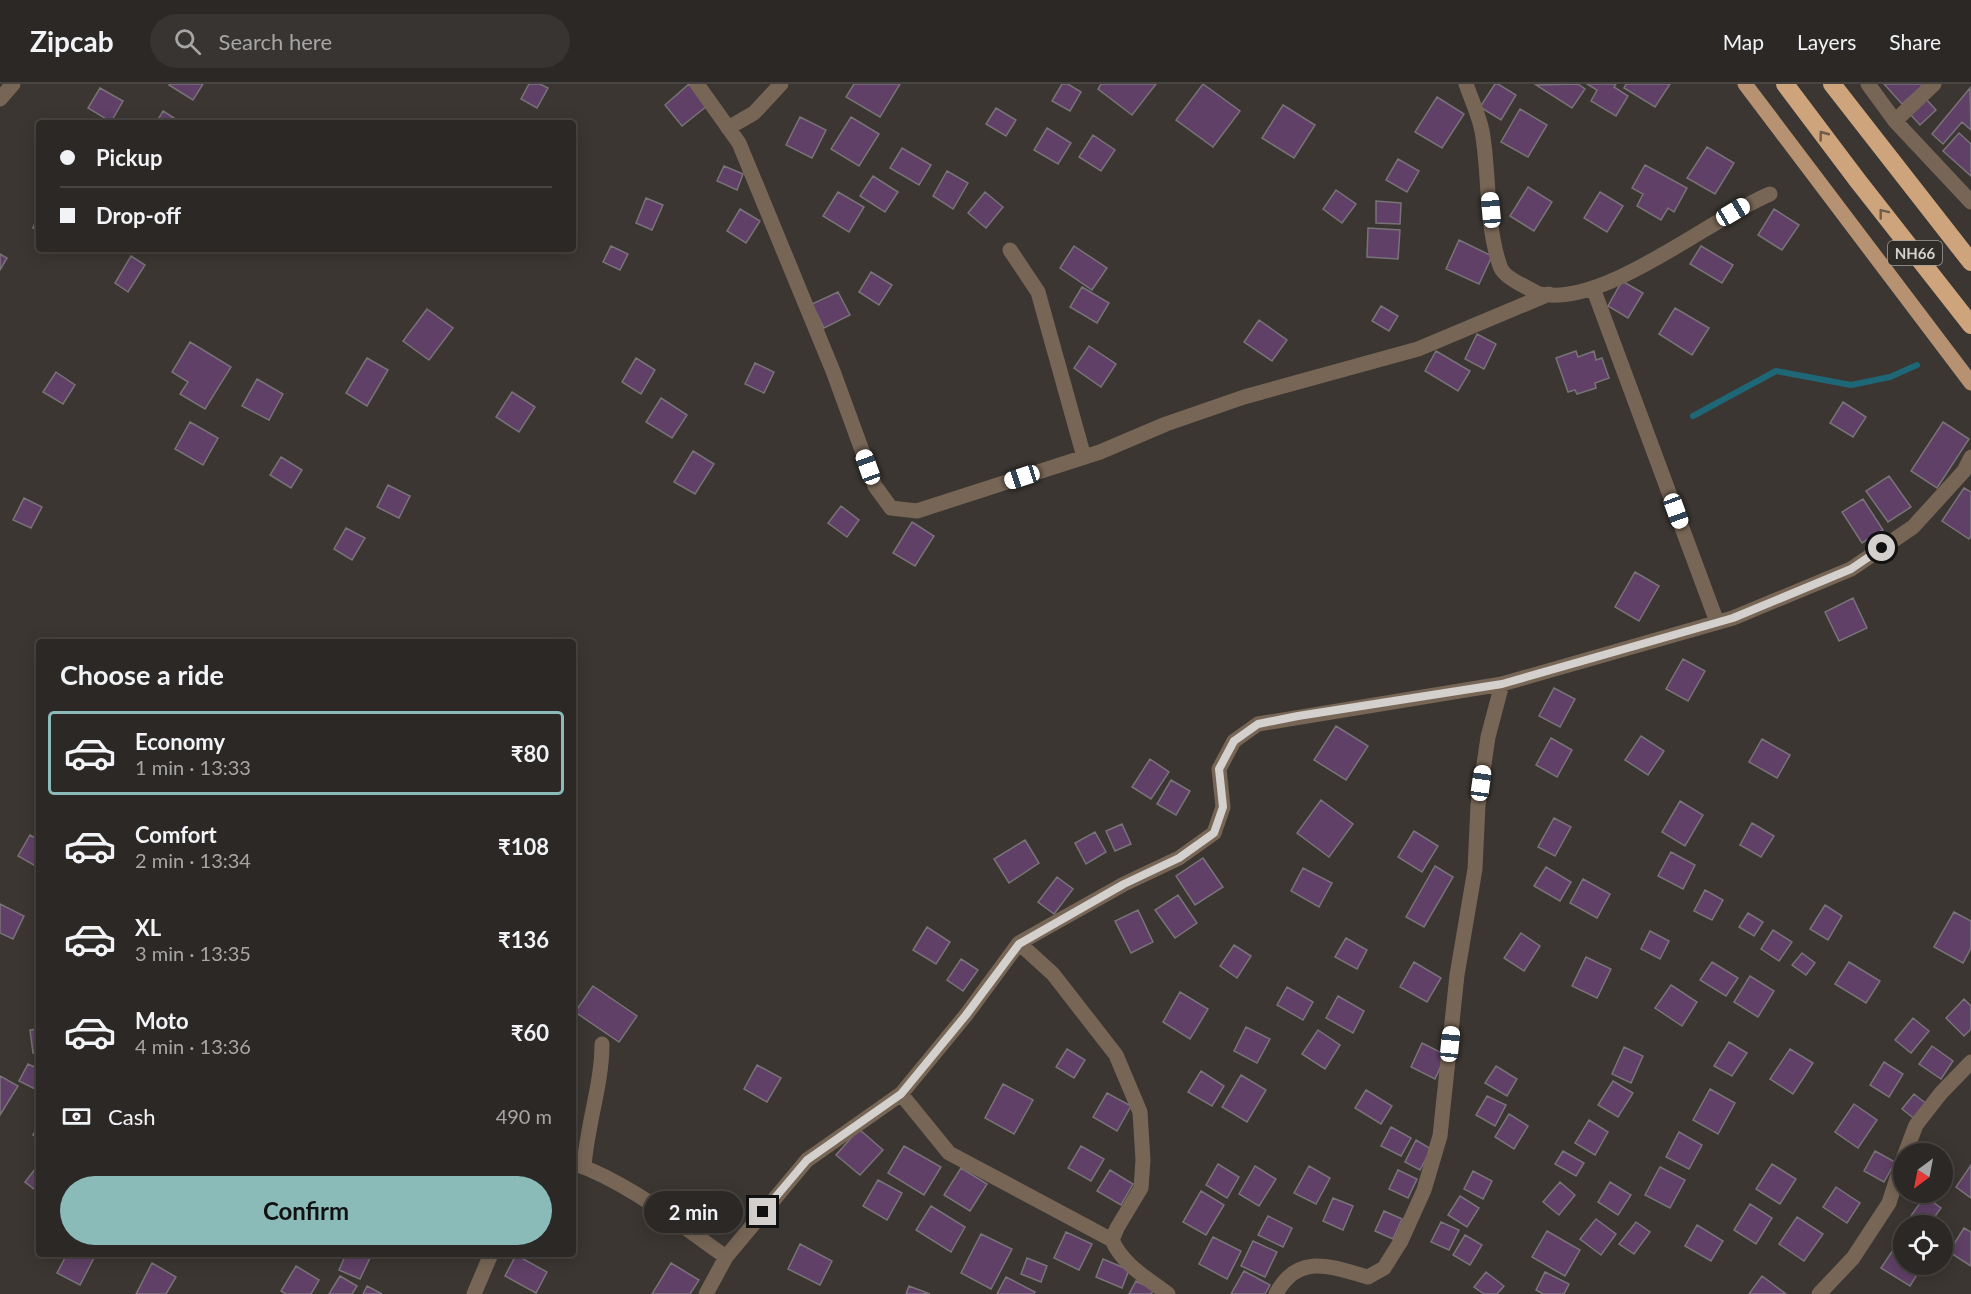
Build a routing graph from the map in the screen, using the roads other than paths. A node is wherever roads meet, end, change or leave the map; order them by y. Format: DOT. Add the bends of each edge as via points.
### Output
graph roads {
  1 [pos="13,84"];
  2 [pos="697,84"];
  3 [pos="781,84"];
  4 [pos="1466,84"];
  5 [pos="1745,84"];
  6 [pos="1785,84"];
  7 [pos="1832,84"];
  8 [pos="1868,84"];
  9 [pos="1934,84"];
  10 [pos="0,99"];
  11 [pos="1895,121"];
  12 [pos="728,128"];
  13 [pos="1770,194"];
  14 [pos="1971,202"];
  15 [pos="1010,250"];
  16 [pos="1971,262"];
  17 [pos="1593,288"];
  18 [pos="1549,294"];
  19 [pos="1971,325"];
  20 [pos="1971,383"];
  21 [pos="1084,457"];
  22 [pos="1971,458"];
  23 [pos="1717,622"];
  24 [pos="1502,684"];
  25 [pos="1019,944"];
  26 [pos="602,1044"];
  27 [pos="1971,1062"];
  28 [pos="901,1094"];
  29 [pos="1909,1143"];
  30 [pos="578,1165"];
  31 [pos="1893,1190"];
  32 [pos="1112,1240"];
  33 [pos="490,1257"];
  34 [pos="726,1257"];
  35 [pos="474,1294"];
  36 [pos="706,1294"];
  37 [pos="1168,1294"];
  38 [pos="1276,1294"];
  39 [pos="1819,1294"];
  1 -- 10 [label="street"];
  2 -- 12 [label="street"];
  3 -- 12 [label="street" via="754,113"];
  4 -- 18 [label="street" via="1482,129 1500,269 1517,283 1539,294"];
  5 -- 20 [label="main road"];
  19 -- 6 [label="highway, NH66, one-way"];
  7 -- 16 [label="highway, NH66"];
  8 -- 11 [label="street"];
  9 -- 11 [label="street"];
  11 -- 14 [label="street"];
  12 -- 21 [label="street" via="739,143 766,204 875,486 891,508 917,511"];
  13 -- 17 [label="street" via="1640,267"];
  15 -- 21 [label="street" via="1038,291"];
  17 -- 18 [label="street"];
  17 -- 23 [label="street"];
  18 -- 21 [label="street" via="1418,349 1244,397"];
  22 -- 23 [label="street" via="1964,471 1913,527 1851,569"];
  23 -- 24 [label="street"];
  24 -- 25 [label="street" via="1258,724 1234,741 1219,769 1223,807 1214,833 1179,858 1124,884"];
  24 -- 38 [label="street" via="1488,737 1480,794 1475,869 1457,975 1440,1136 1424,1190 1384,1268 1368,1277 1326,1266 1304,1266 1283,1280"];
  25 -- 28 [label="street"];
  25 -- 32 [label="street" via="1053,974 1116,1055 1140,1112 1141,1188"];
  26 -- 30 [label="street" via="602,1067"];
  27 -- 29 [label="street" via="1916,1125"];
  28 -- 32 [label="street" via="949,1153"];
  28 -- 34 [label="street" via="807,1160"];
  30 -- 34 [label="street" via="611,1179"];
  31 -- 39 [label="street" via="1889,1203 1853,1258"];
  32 -- 37 [label="street" via="1124,1261"];
  33 -- 35 [label="street"];
  34 -- 36 [label="street"];
}
